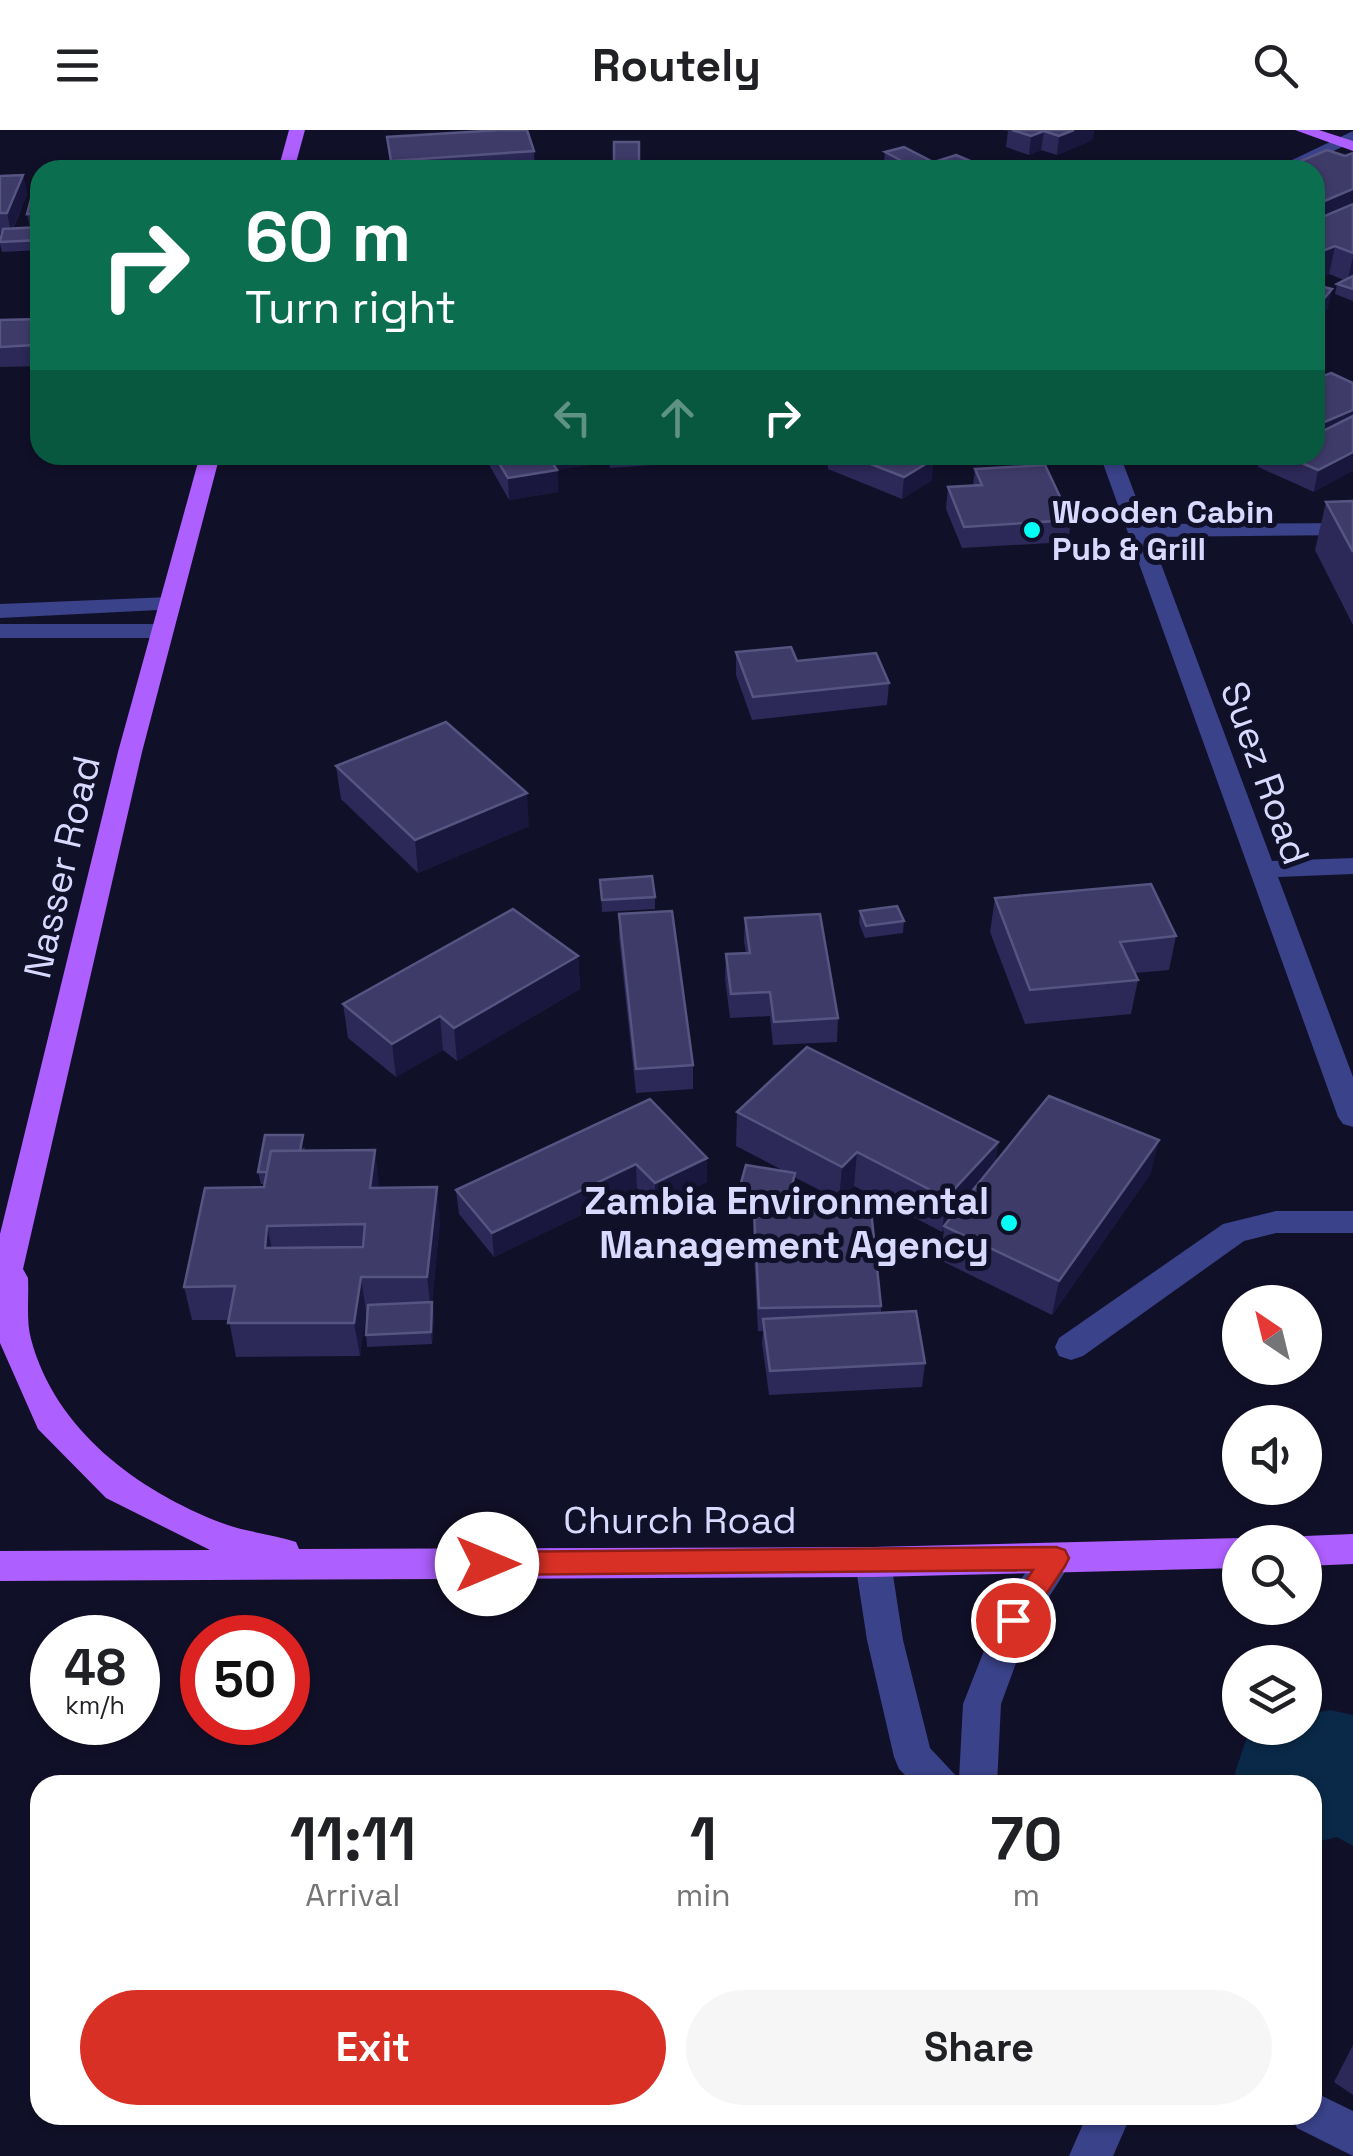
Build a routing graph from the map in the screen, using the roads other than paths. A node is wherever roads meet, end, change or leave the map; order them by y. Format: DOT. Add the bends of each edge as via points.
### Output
graph roads {
  1 [pos="297,130"];
  2 [pos="1304,130"];
  3 [pos="1348,141"];
  4 [pos="289,160"];
  5 [pos="1303,160"];
  6 [pos="207,465"];
  7 [pos="1114,465"];
  8 [pos="1353,529"];
  9 [pos="1138,531"];
  10 [pos="170,604"];
  11 [pos="0,611"];
  12 [pos="162,631"];
  13 [pos="0,632"];
  14 [pos="1353,866"];
  15 [pos="1260,870"];
  16 [pos="1353,1116"];
  17 [pos="1353,1222"];
  18 [pos="5,1267"];
  19 [pos="0,1300"];
  20 [pos="1071,1347"];
  21 [pos="1353,1549"];
  22 [pos="1322,1550"];
  23 [pos="1222,1553"];
  24 [pos="1056,1558"];
  25 [pos="873,1562"];
  26 [pos="332,1565"];
  27 [pos="0,1566"];
  28 [pos="932,1775"];
  29 [pos="978,1775"];
  30 [pos="1322,2118"];
  31 [pos="1105,2125"];
  32 [pos="1353,2135"];
  33 [pos="1091,2156"];
  1 -- 4 [label="main road"];
  2 -- 3 [label="main road"];
  3 -- 5 [label="street"];
  6 -- 10 [label="main road, Nasser Road"];
  7 -- 9 [label="street, Suez Road"];
  8 -- 9 [label="street"];
  9 -- 15 [label="street, Suez Road"];
  10 -- 11 [label="street"];
  10 -- 12 [label="main road, Nasser Road"];
  12 -- 13 [label="street"];
  12 -- 18 [label="main road, Nasser Road"];
  14 -- 15 [label="street"];
  15 -- 16 [label="street, Suez Road"];
  17 -- 20 [label="street" via="1276,1222 1234,1232"];
  18 -- 19 [label="main road, Nasser Road"];
  18 -- 26 [label="main road" via="14,1338 50,1418 118,1488 216,1537"];
  21 -- 22 [label="main road"];
  23 -- 24 [label="main road, Church Road"];
  24 -- 25 [label="main road, Church Road"];
  24 -- 29 [label="street" via="1013,1620 982,1704"];
  25 -- 26 [label="main road, Church Road"];
  25 -- 28 [label="street" via="913,1757"];
  26 -- 27 [label="main road, Church Road"];
  30 -- 32 [label="street"];
  31 -- 33 [label="street"];
}
